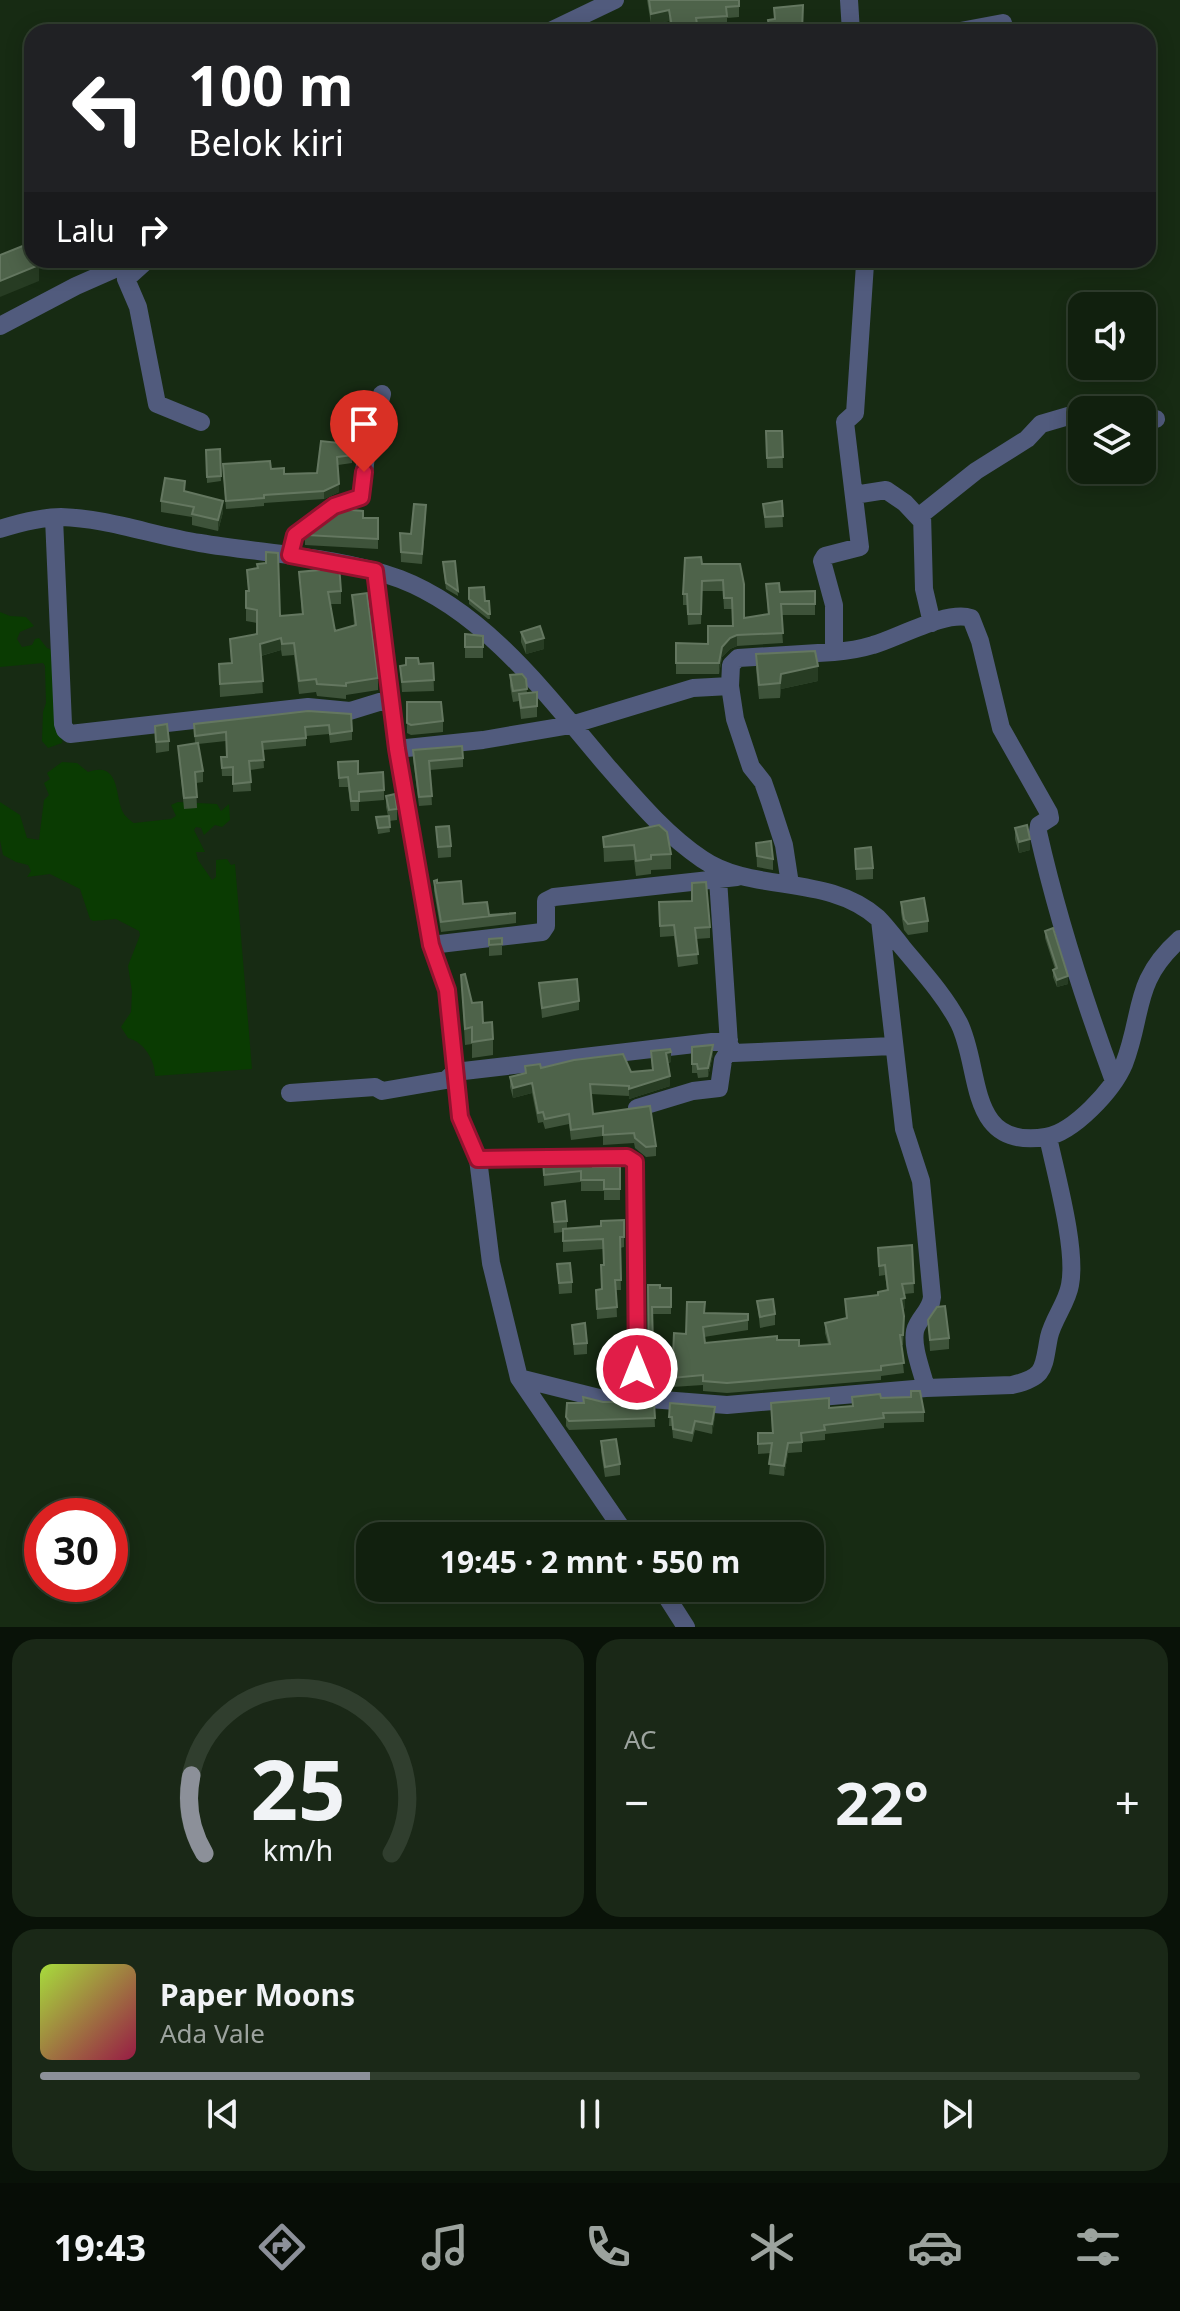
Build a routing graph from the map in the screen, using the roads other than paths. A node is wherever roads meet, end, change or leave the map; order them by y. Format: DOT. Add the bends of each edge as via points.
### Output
graph roads {
  1 [pos="615,0"];
  2 [pos="849,0"];
  3 [pos="1003,23"];
  4 [pos="565,24"];
  5 [pos="850,24"];
  6 [pos="998,24"];
  7 [pos="117,268"];
  8 [pos="138,268"];
  9 [pos="865,268"];
  10 [pos="0,326"];
  11 [pos="382,394"];
  12 [pos="1068,416"];
  13 [pos="201,422"];
  14 [pos="854,495"];
  15 [pos="54,518"];
  16 [pos="920,519"];
  17 [pos="0,529"];
  18 [pos="290,555"];
  19 [pos="375,571"];
  20 [pos="932,623"];
  21 [pos="834,652"];
  22 [pos="730,686"];
  23 [pos="389,699"];
  24 [pos="571,725"];
  25 [pos="397,749"];
  26 [pos="748,876"];
  27 [pos="718,879"];
  28 [pos="790,884"];
  29 [pos="880,920"];
  30 [pos="1180,939"];
  31 [pos="431,945"];
  32 [pos="729,1045"];
  33 [pos="893,1046"];
  34 [pos="455,1072"];
  35 [pos="1114,1081"];
  36 [pos="290,1093"];
  37 [pos="637,1108"];
  38 [pos="1048,1137"];
  39 [pos="478,1159"];
  40 [pos="519,1378"];
  41 [pos="926,1388"];
  42 [pos="637,1398"];
  43 [pos="617,1522"];
  44 [pos="670,1602"];
  45 [pos="686,1627"];
  1 -- 4 [label="street"];
  2 -- 5 [label="street"];
  3 -- 6 [label="street"];
  7 -- 10 [label="street"];
  8 -- 13 [label="street" via="126,279 138,307 157,404"];
  9 -- 14 [label="street" via="855,413 845,422"];
  11 -- 18 [label="street" via="361,497 334,506 295,535"];
  12 -- 16 [label="street" via="1044,422"];
  14 -- 16 [label="street" via="886,490"];
  14 -- 21 [label="street" via="860,547 822,561 834,605"];
  15 -- 17 [label="street"];
  15 -- 18 [label="street"];
  15 -- 23 [label="street" via="63,724 70,734 308,707 350,711"];
  16 -- 20 [label="street" via="924,589"];
  18 -- 19 [label="street"];
  19 -- 23 [label="street"];
  19 -- 24 [label="street" via="433,595 478,626"];
  20 -- 21 [label="street" via="873,645"];
  20 -- 35 [label="street" via="971,618 1001,728 1049,813 1038,832 1047,874"];
  21 -- 22 [label="street" via="738,658 732,662"];
  22 -- 24 [label="street" via="693,688"];
  22 -- 28 [label="street" via="751,767 763,782 776,820"];
  23 -- 25 [label="street"];
  24 -- 25 [label="street"];
  24 -- 26 [label="street" via="678,840 711,865"];
  25 -- 31 [label="street"];
  26 -- 27 [label="street"];
  26 -- 28 [label="street"];
  27 -- 31 [label="street" via="554,897 546,901 542,932"];
  27 -- 32 [label="street"];
  28 -- 29 [label="street" via="843,897"];
  29 -- 33 [label="street"];
  29 -- 38 [label="street" via="955,1017 987,1118 1020,1138"];
  30 -- 35 [label="street" via="1160,958 1145,985 1125,1061"];
  31 -- 34 [label="street" via="447,990"];
  32 -- 33 [label="street" via="739,1054"];
  32 -- 34 [label="street"];
  32 -- 37 [label="street" via="719,1088"];
  33 -- 41 [label="street" via="906,1139 921,1181 932,1297 915,1337"];
  34 -- 36 [label="street" via="446,1080 382,1091 375,1087"];
  34 -- 39 [label="street" via="460,1117"];
  35 -- 38 [label="street" via="1078,1121"];
  38 -- 41 [label="street" via="1071,1252 1071,1280 1050,1335 1046,1365 1037,1375 1012,1385"];
  39 -- 40 [label="street" via="491,1263"];
  39 -- 42 [label="street" via="627,1157 635,1162"];
  40 -- 42 [label="street" via="603,1399"];
  40 -- 43 [label="street"];
  41 -- 42 [label="street" via="727,1405"];
  44 -- 45 [label="street"];
}
